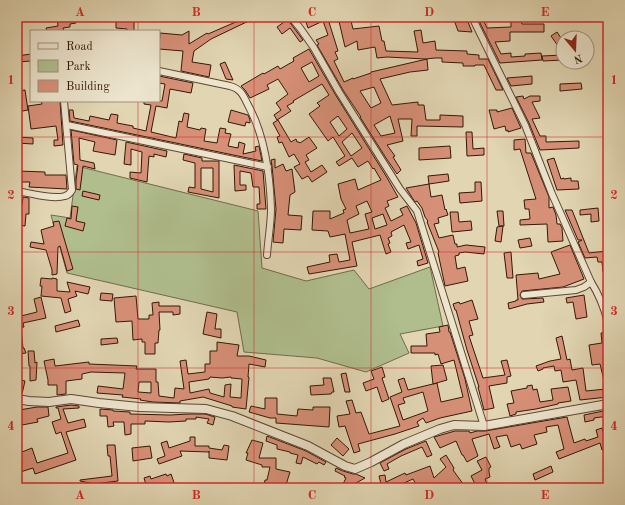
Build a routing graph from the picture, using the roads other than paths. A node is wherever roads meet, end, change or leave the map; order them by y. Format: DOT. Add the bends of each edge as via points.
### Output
graph roads {
  1 [pos="291,17"];
  2 [pos="472,17"];
  3 [pos="160,71"];
  4 [pos="64,102"];
  5 [pos="67,125"];
  6 [pos="268,167"];
  7 [pos="17,191"];
  8 [pos="267,255"];
  9 [pos="592,282"];
  10 [pos="524,295"];
  11 [pos="608,323"];
  12 [pos="17,399"];
  13 [pos="608,404"];
  14 [pos="484,426"];
  1 -- 14 [label="street" via="314,48 400,189 417,211"];
  2 -- 9 [label="street" via="525,125 552,194"];
  3 -- 6 [label="street" via="238,88 259,130"];
  4 -- 5 [label="street"];
  5 -- 6 [label="street"];
  5 -- 7 [label="street" via="72,190 69,194 52,197"];
  6 -- 8 [label="street" via="271,210"];
  9 -- 10 [label="street" via="576,290"];
  9 -- 11 [label="street" via="599,294"];
  12 -- 14 [label="street" via="49,402 71,399 138,407 206,409 232,416 308,446 355,469 440,428"];
  13 -- 14 [label="street"];
}
